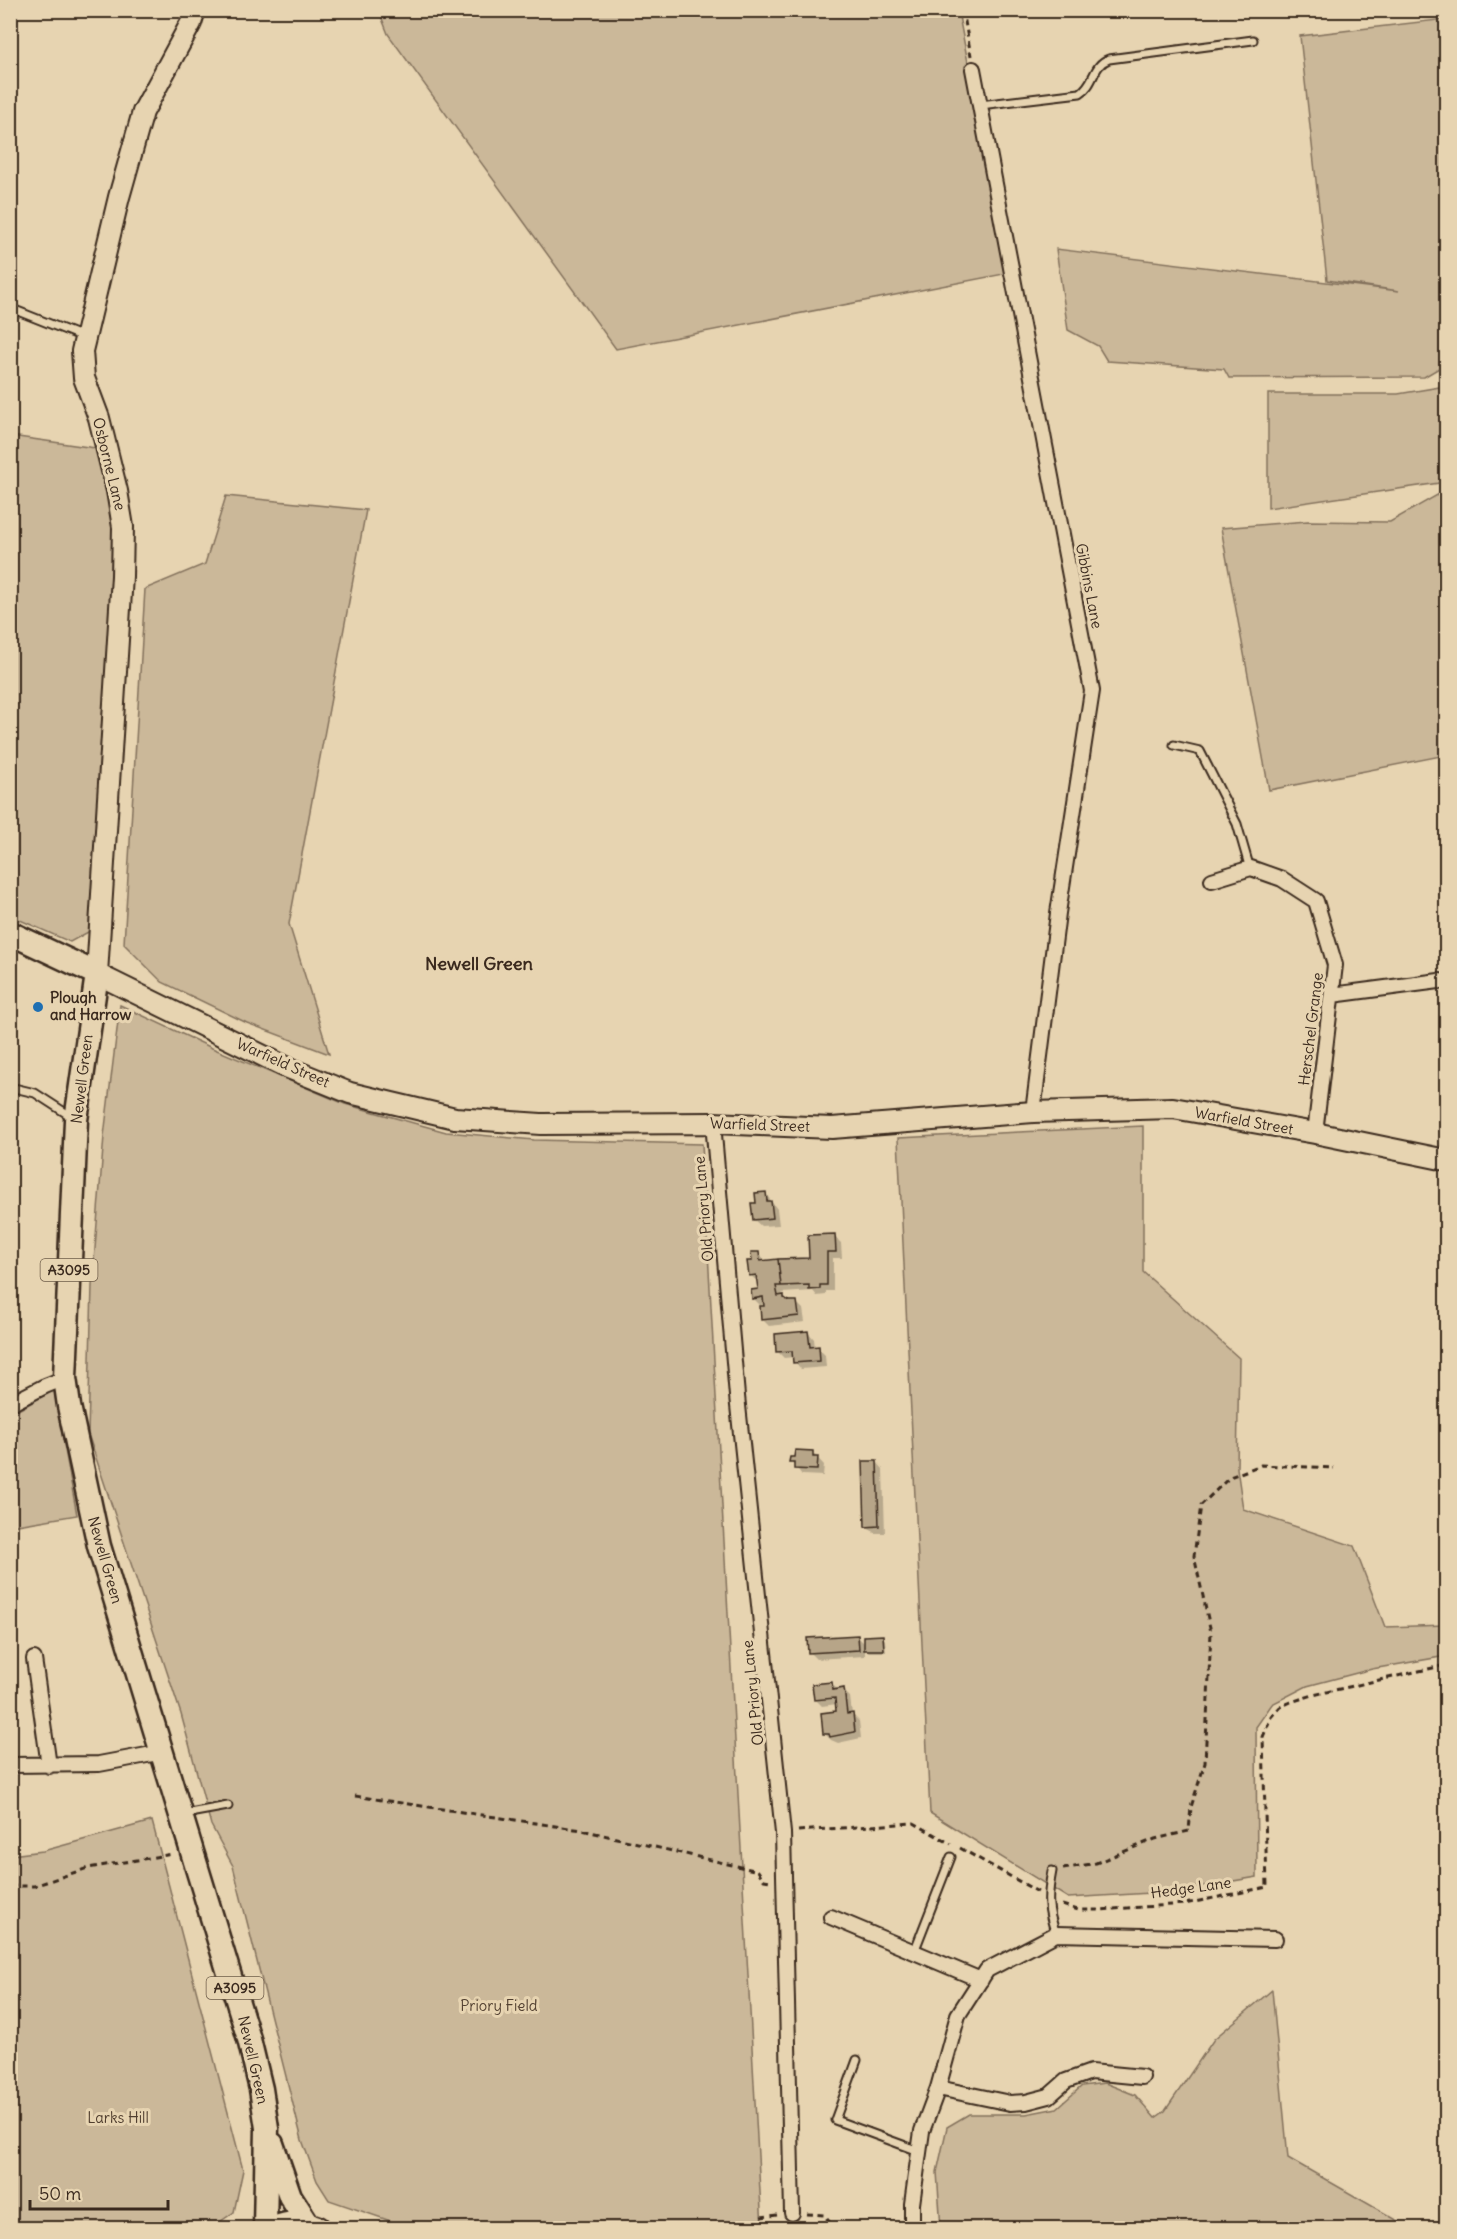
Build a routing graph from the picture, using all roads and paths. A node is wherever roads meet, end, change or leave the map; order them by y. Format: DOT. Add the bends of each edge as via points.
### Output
graph roads {
  1 [pos="195,10"];
  2 [pos="963,10"];
  3 [pos="1253,40"];
  4 [pos="974,69"];
  5 [pos="980,105"];
  6 [pos="10,308"];
  7 [pos="85,338"];
  8 [pos="1174,745"];
  9 [pos="1250,869"];
  10 [pos="1212,880"];
  11 [pos="10,933"];
  12 [pos="97,974"];
  13 [pos="1446,982"];
  14 [pos="1332,995"];
  15 [pos="10,1087"];
  16 [pos="1033,1112"];
  17 [pos="76,1120"];
  18 [pos="713,1123"];
  19 [pos="1315,1133"];
  20 [pos="1446,1160"];
  21 [pos="65,1378"];
  22 [pos="10,1404"];
  23 [pos="1334,1468"];
  24 [pos="34,1659"];
  25 [pos="1446,1665"];
  26 [pos="163,1752"];
  27 [pos="10,1765"];
  28 [pos="49,1766"];
  29 [pos="355,1796"];
  30 [pos="228,1806"];
  31 [pos="182,1815"];
  32 [pos="783,1833"];
  33 [pos="181,1853"];
  34 [pos="951,1857"];
  35 [pos="1052,1871"];
  36 [pos="764,1880"];
  37 [pos="10,1886"];
  38 [pos="1047,1897"];
  39 [pos="831,1917"];
  40 [pos="1056,1935"];
  41 [pos="1275,1940"];
  42 [pos="914,1952"];
  43 [pos="981,1980"];
  44 [pos="857,2060"];
  45 [pos="1142,2077"];
  46 [pos="938,2088"];
  47 [pos="267,2128"];
  48 [pos="919,2151"];
  49 [pos="792,2213"];
  50 [pos="381,2219"];
  51 [pos="314,2226"];
  52 [pos="265,2229"];
  53 [pos="275,2229"];
  54 [pos="380,2229"];
  55 [pos="834,2229"];
  56 [pos="912,2229"];
  1 -- 7 [label="main road, Osborne Lane" via="143,112"];
  2 -- 4 [label="path"];
  3 -- 5 [label="lane" via="1109,59 1100,64 1090,84 1080,93"];
  4 -- 5 [label="street, Gibbins Lane"];
  5 -- 16 [label="street, Gibbins Lane" via="1092,691"];
  6 -- 7 [label="lane"];
  7 -- 12 [label="main road, Osborne Lane" via="81,365 110,456 123,527"];
  8 -- 9 [label="lane" via="1200,751 1237,824"];
  9 -- 10 [label="street"];
  9 -- 14 [label="street, Herschel Grange" via="1282,879 1316,901 1335,965"];
  11 -- 12 [label="main road"];
  12 -- 17 [label="main road, Newell Green / A3095"];
  12 -- 18 [label="main road, Warfield Street" via="286,1067 350,1093 456,1118 541,1124"];
  13 -- 14 [label="street"];
  14 -- 19 [label="street, Herschel Grange"];
  15 -- 17 [label="lane" via="35,1093"];
  16 -- 18 [label="main road, Warfield Street" via="832,1128"];
  16 -- 19 [label="main road, Warfield Street" via="1173,1108"];
  17 -- 21 [label="main road, Newell Green / A3095"];
  18 -- 32 [label="street, Old Priory Lane"];
  19 -- 20 [label="main road, Warfield Street"];
  21 -- 22 [label="street"];
  21 -- 26 [label="main road, Newell Green / A3095" via="99,1546"];
  23 -- 35 [label="path" via="1261,1465 1230,1477 1201,1505 1194,1556 1211,1632 1205,1763 1191,1808 1189,1831 1155,1839 1096,1863"];
  24 -- 28 [label="street"];
  25 -- 38 [label="path, Hedge Lane" via="1313,1695 1280,1707 1271,1717 1263,1737 1267,1887 1185,1904 1100,1910 1077,1910"];
  26 -- 28 [label="street" via="99,1764"];
  26 -- 31 [label="main road, Newell Green / A3095"];
  27 -- 28 [label="street"];
  29 -- 36 [label="path" via="582,1830 758,1870"];
  30 -- 31 [label="lane"];
  31 -- 47 [label="main road, Newell Green / A3095" via="249,2039"];
  32 -- 38 [label="path, Hedge Lane" via="914,1823"];
  32 -- 49 [label="street, Old Priory Lane"];
  33 -- 37 [label="path" via="88,1868 34,1886"];
  34 -- 42 [label="lane"];
  35 -- 38 [label="lane"];
  38 -- 40 [label="lane"];
  39 -- 42 [label="street"];
  40 -- 41 [label="street"];
  40 -- 43 [label="street" via="987,1970"];
  42 -- 43 [label="street"];
  43 -- 46 [label="street" via="958,2015"];
  44 -- 48 [label="lane" via="835,2120"];
  45 -- 46 [label="street" via="1091,2072 1066,2081 1049,2096 1010,2103"];
  46 -- 48 [label="street"];
  47 -- 51 [label="main road, Newell Green / A3095" via="290,2196"];
  47 -- 52 [label="main road, Newell Green / A3095"];
  48 -- 56 [label="street"];
  49 -- 55 [label="path" via="824,2215"];
  50 -- 54 [label="path"];
  51 -- 53 [label="main road" via="290,2224"];
}
